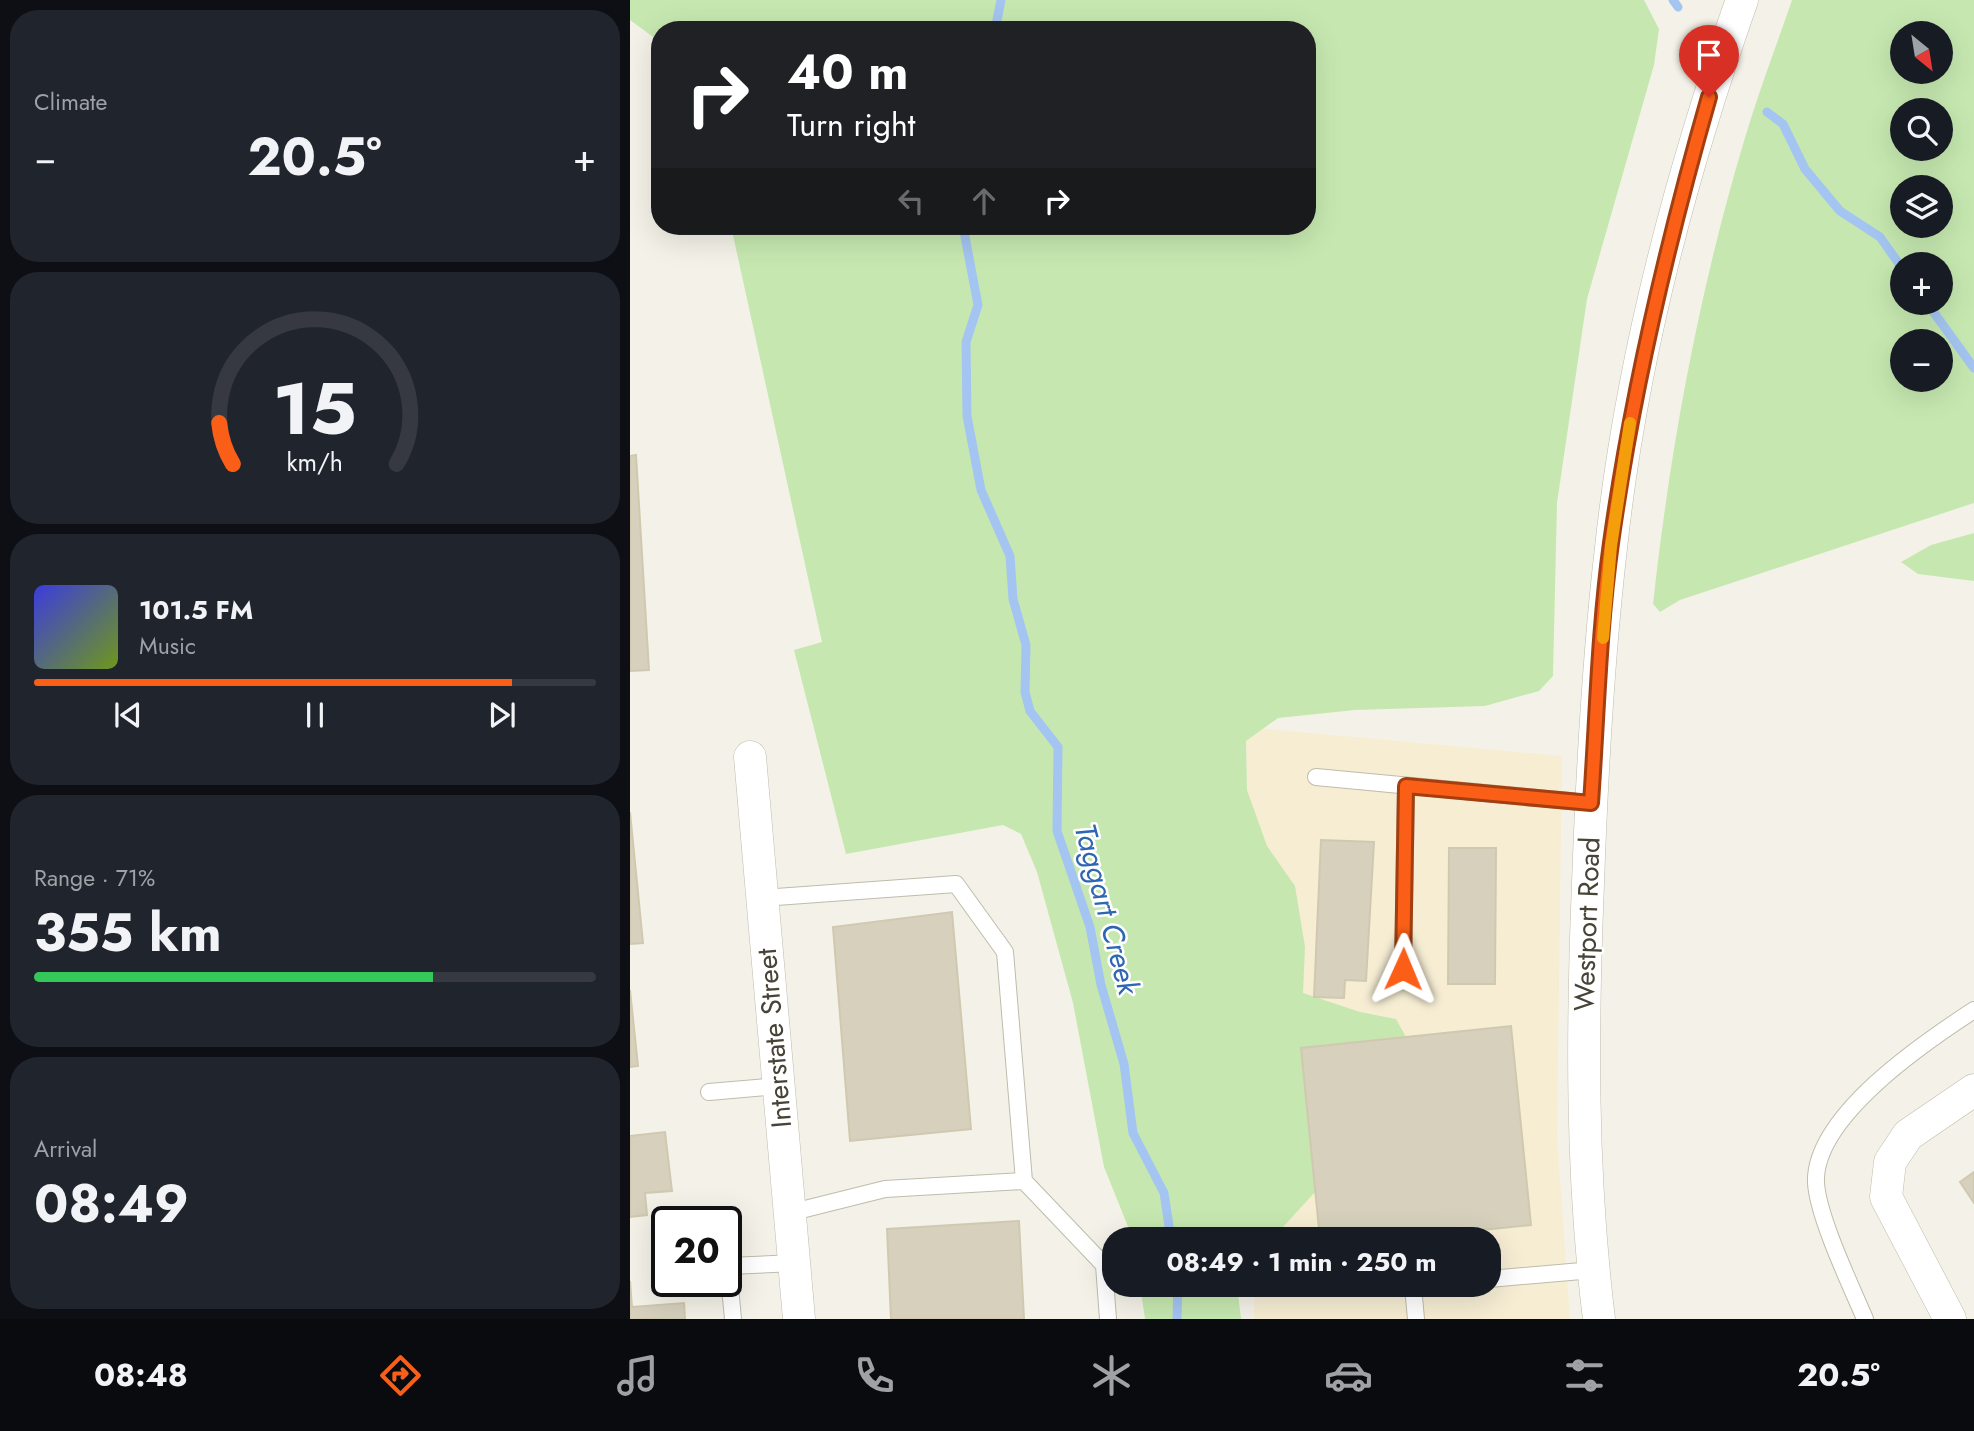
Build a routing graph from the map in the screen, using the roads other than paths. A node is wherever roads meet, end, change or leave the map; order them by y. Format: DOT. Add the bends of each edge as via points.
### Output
graph roads {
  1 [pos="1742,0"];
  2 [pos="750,757"];
  3 [pos="1316,777"];
  4 [pos="1406,786"];
  5 [pos="1591,803"];
  6 [pos="762,898"];
  7 [pos="1403,969"];
  8 [pos="1974,1010"];
  9 [pos="778,1086"];
  10 [pos="1974,1090"];
  11 [pos="709,1091"];
  12 [pos="1024,1181"];
  13 [pos="789,1213"];
  14 [pos="795,1263"];
  15 [pos="1593,1270"];
  16 [pos="1501,1278"];
  17 [pos="1414,1297"];
  18 [pos="733,1319"];
  19 [pos="799,1319"];
  20 [pos="1108,1319"];
  21 [pos="1416,1319"];
  22 [pos="1599,1319"];
  23 [pos="1866,1319"];
  24 [pos="1950,1319"];
  1 -- 5 [label="street, Westport Road" via="1668,239 1632,409 1611,546"];
  2 -- 6 [label="street, Interstate Street"];
  3 -- 4 [label="lane"];
  4 -- 5 [label="lane"];
  4 -- 7 [label="lane"];
  5 -- 15 [label="street, Westport Road" via="1583,1067"];
  6 -- 9 [label="street, Interstate Street"];
  6 -- 12 [label="lane" via="956,884 1005,951"];
  8 -- 23 [label="lane" via="1917,1049 1857,1102 1823,1149 1816,1182 1829,1229"];
  9 -- 11 [label="lane"];
  9 -- 13 [label="street, Interstate Street"];
  10 -- 24 [label="street" via="1908,1135 1890,1162 1886,1197"];
  12 -- 13 [label="lane" via="885,1189"];
  12 -- 20 [label="lane" via="1104,1265"];
  13 -- 14 [label="street, Interstate Street"];
  14 -- 18 [label="lane" via="728,1266"];
  14 -- 19 [label="street, Interstate Street"];
  15 -- 16 [label="lane"];
  15 -- 22 [label="street, Westport Road"];
  17 -- 21 [label="lane"];
}
